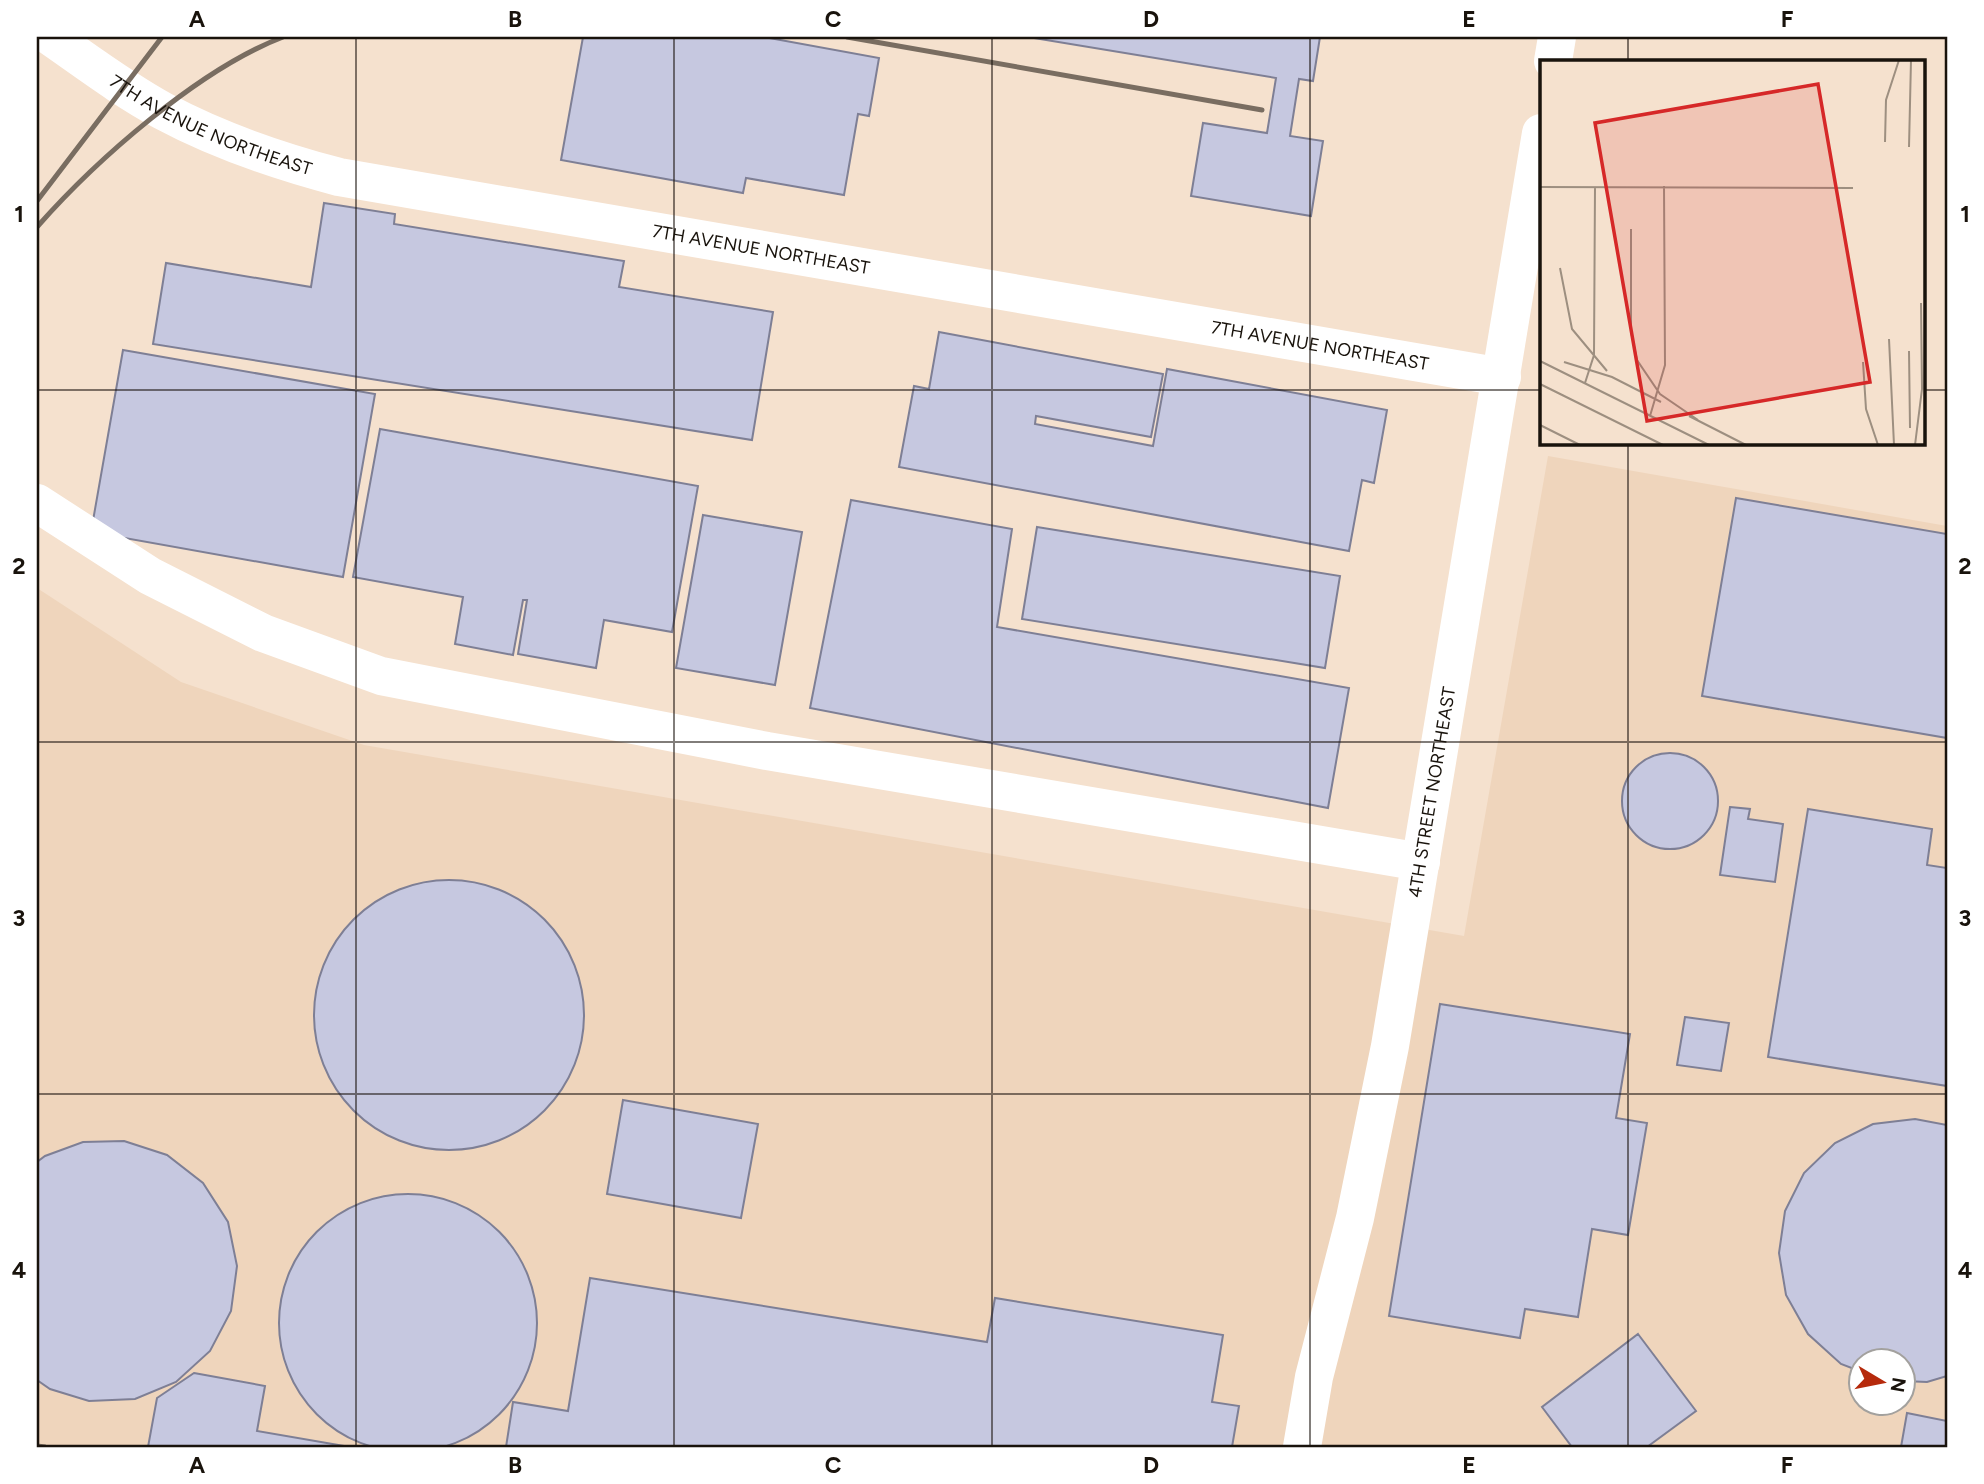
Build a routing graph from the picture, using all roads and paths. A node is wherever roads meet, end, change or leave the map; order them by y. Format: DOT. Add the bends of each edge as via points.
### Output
graph roads {
  1 [pos="51,37"];
  2 [pos="1557,37"];
  3 [pos="1553,60"];
  4 [pos="1540,139"];
  5 [pos="1502,377"];
  6 [pos="37,503"];
  7 [pos="1421,862"];
  8 [pos="1302,1447"];
  1 -- 5 [label="street, 7TH AVENUE NORTHEAST" via="124,88 187,123 272,159 339,177"];
  2 -- 3 [label="street"];
  4 -- 5 [label="street, 4TH STREET NORTHEAST"];
  5 -- 7 [label="street, 4TH STREET NORTHEAST"];
  6 -- 7 [label="street" via="161,582 263,633 381,676 767,751"];
  7 -- 8 [label="street, 4TH STREET NORTHEAST" via="1390,1046"];
}
